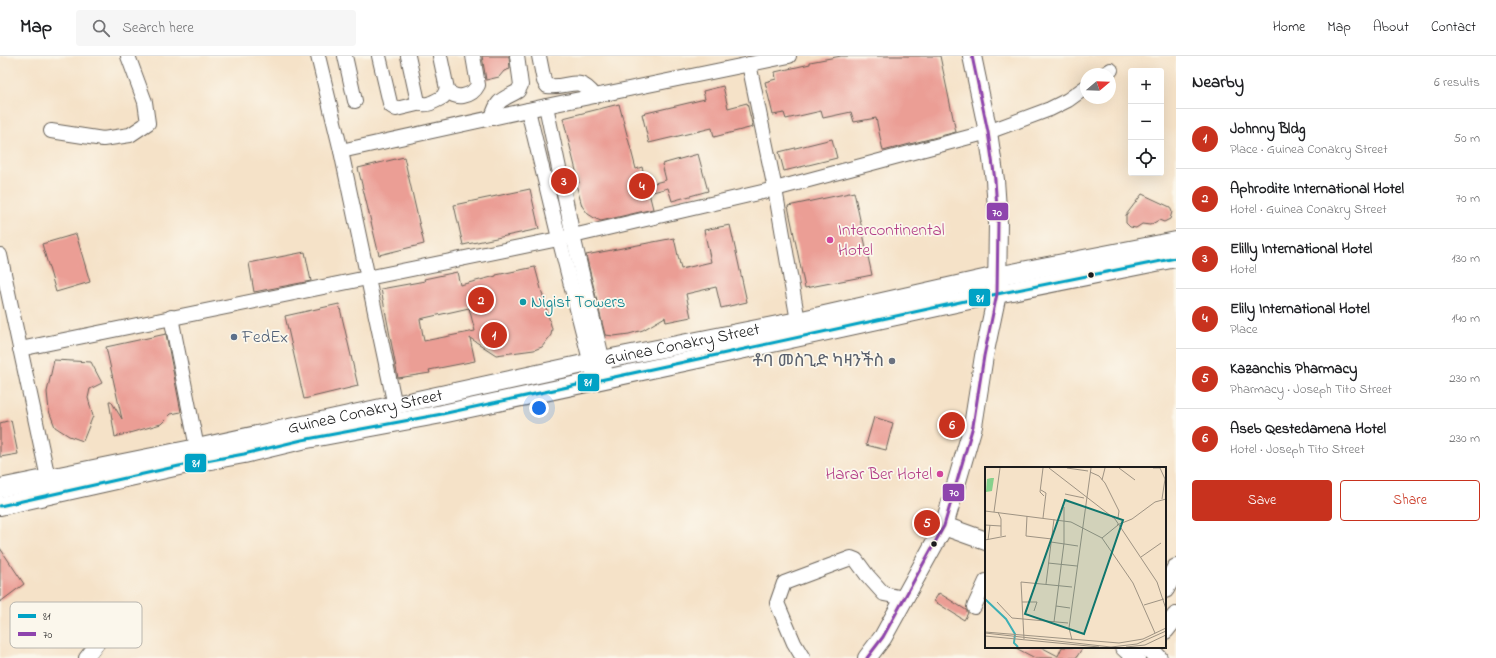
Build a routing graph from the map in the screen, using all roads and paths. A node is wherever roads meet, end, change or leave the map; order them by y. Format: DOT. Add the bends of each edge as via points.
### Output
graph roads {
  1 [pos="128,56"];
  2 [pos="318,56"];
  3 [pos="345,56"];
  4 [pos="379,56"];
  5 [pos="408,56"];
  6 [pos="440,56"];
  7 [pos="473,56"];
  8 [pos="517,56"];
  9 [pos="539,56"];
  10 [pos="789,56"];
  11 [pos="972,56"];
  12 [pos="772,58"];
  13 [pos="749,64"];
  14 [pos="447,89"];
  15 [pos="1080,91"];
  16 [pos="596,96"];
  17 [pos="355,101"];
  18 [pos="418,103"];
  19 [pos="546,106"];
  20 [pos="528,110"];
  21 [pos="492,118"];
  22 [pos="51,130"];
  23 [pos="988,132"];
  24 [pos="341,151"];
  25 [pos="775,189"];
  26 [pos="573,236"];
  27 [pos="558,238"];
  28 [pos="1176,241"];
  29 [pos="0,255"];
  30 [pos="1176,258"];
  31 [pos="997,276"];
  32 [pos="367,278"];
  33 [pos="997,294"];
  34 [pos="171,318"];
  35 [pos="798,321"];
  36 [pos="738,342"];
  37 [pos="20,349"];
  38 [pos="597,362"];
  39 [pos="601,379"];
  40 [pos="440,405"];
  41 [pos="395,406"];
  42 [pos="197,448"];
  43 [pos="98,476"];
  44 [pos="48,478"];
  45 [pos="0,488"];
  46 [pos="0,506"];
  47 [pos="944,526"];
  48 [pos="985,541"];
  49 [pos="1176,568"];
  50 [pos="985,583"];
  51 [pos="1166,587"];
  52 [pos="904,598"];
  53 [pos="974,607"];
  54 [pos="1176,616"];
  55 [pos="1166,629"];
  56 [pos="94,648"];
  57 [pos="1124,648"];
  58 [pos="1129,648"];
  59 [pos="1148,653"];
  60 [pos="86,658"];
  61 [pos="803,658"];
  62 [pos="867,658"];
  63 [pos="1116,658"];
  1 -- 22 [label="street" via="145,102 148,123 130,135 103,139"];
  2 -- 24 [label="street"];
  3 -- 17 [label="street"];
  4 -- 18 [label="street" via="391,106 396,108"];
  5 -- 18 [label="street"];
  6 -- 14 [label="street"];
  7 -- 14 [label="street" via="478,81 476,88 464,96 452,95"];
  8 -- 21 [label="street" via="521,85 518,91 498,102"];
  9 -- 16 [label="street" via="547,86 583,84"];
  10 -- 12 [label="street"];
  11 -- 23 [label="main road"];
  12 -- 13 [label="street"];
  13 -- 16 [label="street"];
  13 -- 25 [label="street"];
  14 -- 18 [label="street" via="443,97 427,104"];
  15 -- 23 [label="street" via="1050,109"];
  16 -- 19 [label="street"];
  19 -- 20 [label="street"];
  19 -- 26 [label="street"];
  20 -- 21 [label="street"];
  20 -- 27 [label="street"];
  21 -- 24 [label="street"];
  23 -- 25 [label="street"];
  23 -- 31 [label="main road" via="998,223"];
  24 -- 32 [label="street"];
  25 -- 26 [label="street"];
  25 -- 35 [label="street"];
  26 -- 27 [label="street"];
  26 -- 38 [label="street"];
  27 -- 32 [label="street"];
  27 -- 38 [label="street"];
  28 -- 31 [label="main road, Guinea Conakry Street"];
  29 -- 37 [label="street"];
  30 -- 33 [label="main road, Guinea Conakry Street"];
  31 -- 33 [label="main road"];
  31 -- 35 [label="main road, Guinea Conakry Street"];
  32 -- 34 [label="street"];
  32 -- 41 [label="street"];
  33 -- 36 [label="main road, Guinea Conakry Street"];
  33 -- 47 [label="main road" via="973,426"];
  34 -- 37 [label="street"];
  34 -- 42 [label="street"];
  35 -- 36 [label="main road, Guinea Conakry Street"];
  36 -- 38 [label="main road, Guinea Conakry Street"];
  36 -- 39 [label="main road, Guinea Conakry Street"];
  37 -- 44 [label="street"];
  38 -- 39 [label="street"];
  38 -- 40 [label="main road, Guinea Conakry Street"];
  39 -- 40 [label="main road, Guinea Conakry Street"];
  40 -- 41 [label="main road, Guinea Conakry Street"];
  40 -- 43 [label="main road, Guinea Conakry Street" via="244,454"];
  41 -- 42 [label="main road, Guinea Conakry Street"];
  42 -- 43 [label="main road, Guinea Conakry Street"];
  43 -- 44 [label="main road, Guinea Conakry Street"];
  43 -- 46 [label="main road, Guinea Conakry Street"];
  44 -- 45 [label="main road, Guinea Conakry Street"];
  47 -- 48 [label="main road"];
  47 -- 52 [label="main road"];
  49 -- 51 [label="main road"];
  50 -- 53 [label="street"];
  52 -- 61 [label="street" via="884,594 856,560 851,558 784,583 777,603"];
  52 -- 62 [label="main road" via="883,637"];
  54 -- 55 [label="main road"];
  56 -- 60 [label="street"];
  57 -- 63 [label="main road"];
  58 -- 59 [label="main road"];
}
